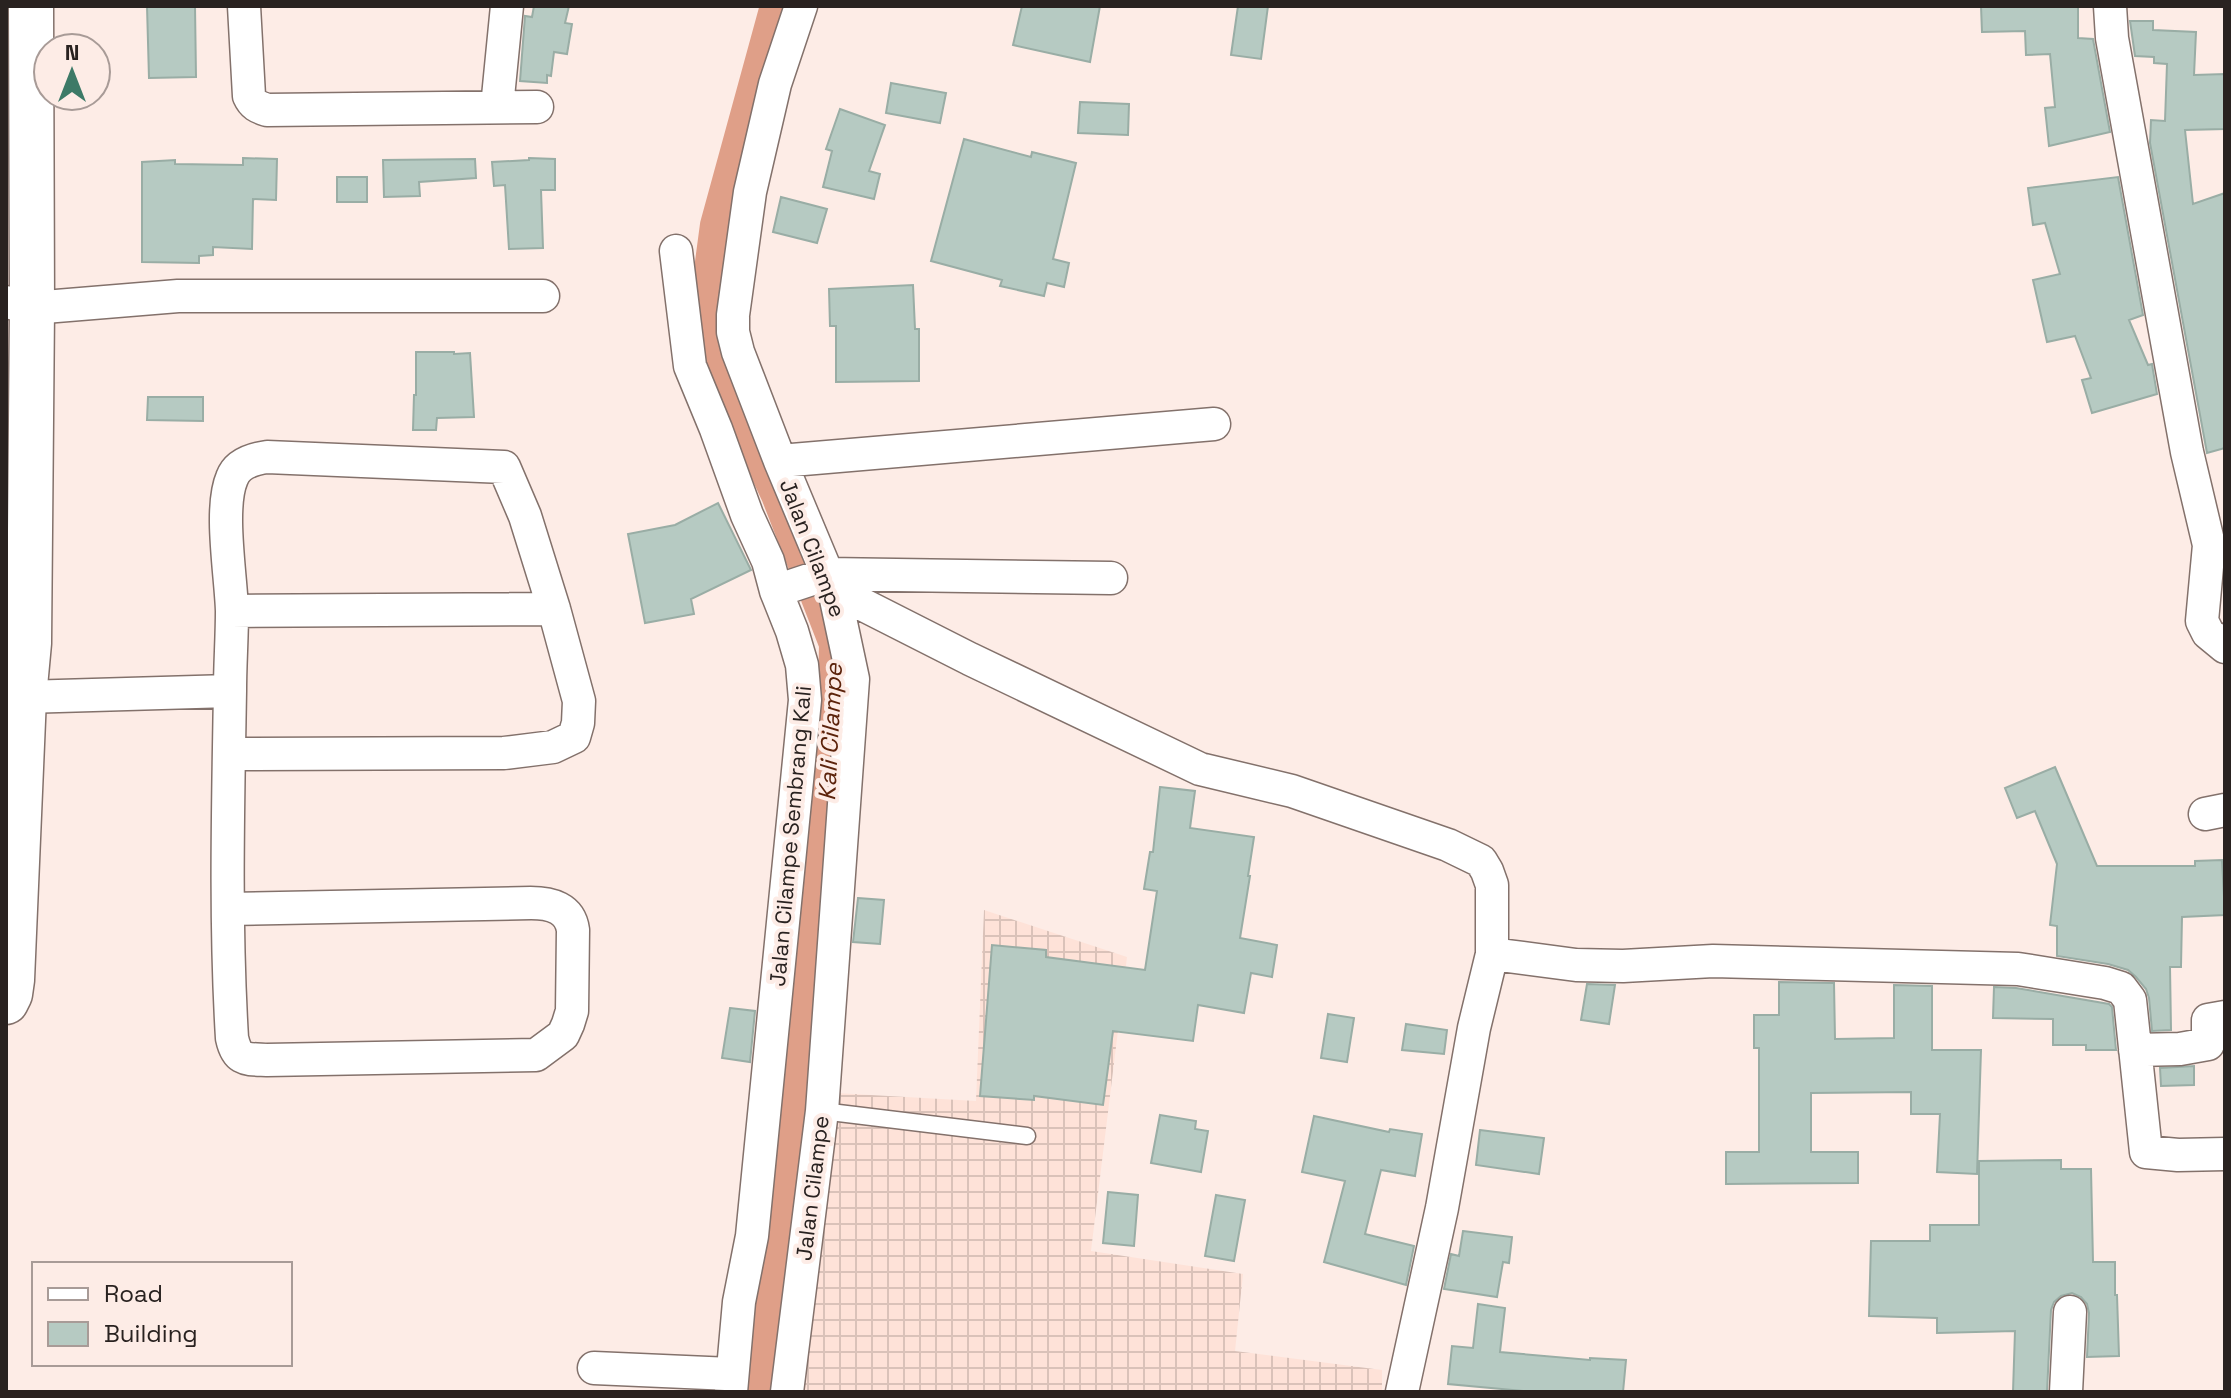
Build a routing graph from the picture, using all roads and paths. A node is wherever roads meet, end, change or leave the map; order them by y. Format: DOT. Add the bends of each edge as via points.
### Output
graph roads {
  1 [pos="31,6"];
  2 [pos="244,6"];
  3 [pos="507,6"];
  4 [pos="801,6"];
  5 [pos="2110,6"];
  6 [pos="497,107"];
  7 [pos="537,107"];
  8 [pos="676,251"];
  9 [pos="543,296"];
  10 [pos="19,305"];
  11 [pos="1214,424"];
  12 [pos="780,461"];
  13 [pos="2217,547"];
  14 [pos="1111,578"];
  15 [pos="830,582"];
  16 [pos="776,591"];
  17 [pos="554,609"];
  18 [pos="232,611"];
  19 [pos="2225,647"];
  20 [pos="230,691"];
  21 [pos="15,697"];
  22 [pos="229,754"];
  23 [pos="228,909"];
  24 [pos="1492,954"];
  25 [pos="6,1002"];
  26 [pos="2225,1017"];
  27 [pos="2135,1050"];
  28 [pos="822,1111"];
  29 [pos="1027,1136"];
  30 [pos="2225,1154"];
  31 [pos="2070,1312"];
  32 [pos="594,1368"];
  33 [pos="731,1383"];
  34 [pos="787,1392"];
  35 [pos="1402,1392"];
  36 [pos="2066,1392"];
  1 -- 10 [label="street"];
  2 -- 6 [label="street" via="249,96 259,107"];
  3 -- 6 [label="street"];
  4 -- 12 [label="street, Jalan Cilampe" via="775,84 750,192 733,315 738,352"];
  5 -- 13 [label="street" via="2187,452"];
  6 -- 7 [label="street"];
  8 -- 16 [label="street, Jalan Cilampe Sembrang Kali" via="690,366"];
  9 -- 10 [label="street" via="178,296"];
  10 -- 21 [label="street" via="29,643"];
  11 -- 12 [label="street"];
  12 -- 15 [label="street, Jalan Cilampe"];
  13 -- 19 [label="street" via="2202,621"];
  14 -- 15 [label="street"];
  15 -- 16 [label="street"];
  15 -- 24 [label="street" via="970,659 1200,769 1292,791 1481,861 1492,885"];
  15 -- 28 [label="street, Jalan Cilampe" via="853,679"];
  16 -- 33 [label="street, Jalan Cilampe Sembrang Kali" via="802,665 805,700 752,1236"];
  17 -- 18 [label="street"];
  17 -- 18 [label="street" via="504,467 267,457 235,472 229,489"];
  17 -- 22 [label="street" via="579,701 574,737 553,747 504,753"];
  18 -- 20 [label="street"];
  20 -- 21 [label="street"];
  20 -- 22 [label="street"];
  21 -- 25 [label="street" via="12,980"];
  22 -- 23 [label="street"];
  23 -- 23 [label="street" via="554,905 573,930 568,1024 563,1035 536,1055 248,1059 239,1055 232,1038"];
  24 -- 27 [label="street" via="1576,965 1713,961 2018,969 2121,988 2130,1000"];
  24 -- 35 [label="street"];
  26 -- 27 [label="street" via="2208,1020 2208,1044"];
  27 -- 30 [label="street" via="2146,1152"];
  28 -- 29 [label="lane"];
  28 -- 34 [label="street, Jalan Cilampe"];
  31 -- 36 [label="street"];
  32 -- 33 [label="street"];
}
